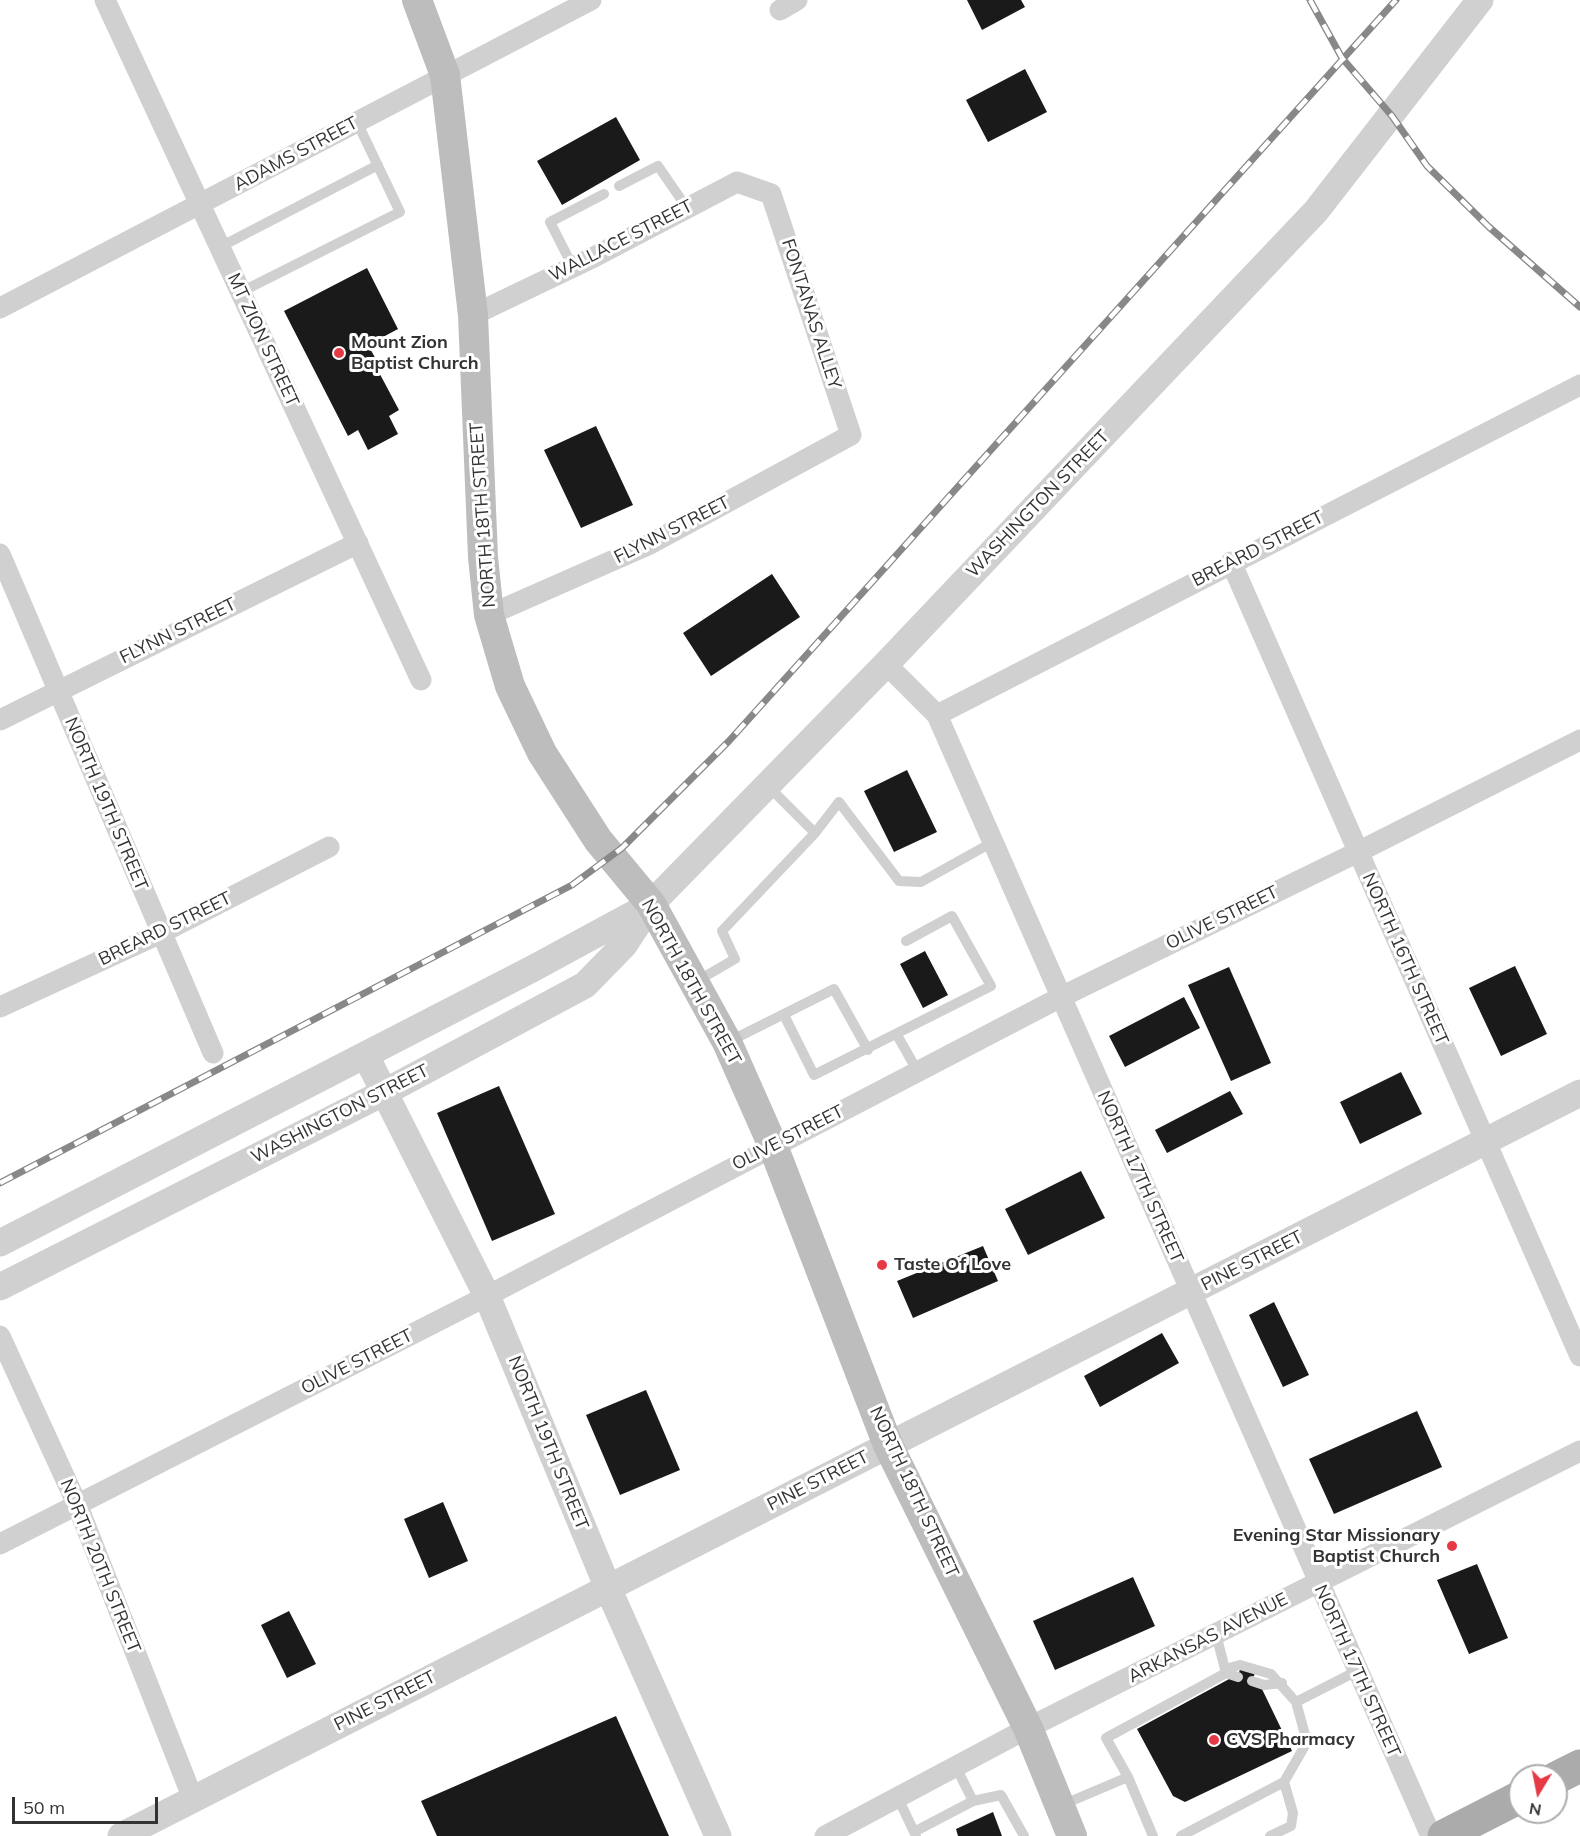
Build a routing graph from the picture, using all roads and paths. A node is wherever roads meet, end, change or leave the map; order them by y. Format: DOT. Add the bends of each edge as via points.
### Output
graph roads {
  1 [pos="105,0"];
  2 [pos="417,0"];
  3 [pos="591,0"];
  4 [pos="1480,0"];
  5 [pos="1500,0"];
  6 [pos="445,75"];
  7 [pos="1412,92"];
  8 [pos="357,122"];
  9 [pos="378,165"];
  10 [pos="619,186"];
  11 [pos="604,194"];
  12 [pos="771,194"];
  13 [pos="200,205"];
  14 [pos="687,208"];
  15 [pos="220,247"];
  16 [pos="573,267"];
  17 [pos="241,292"];
  18 [pos="0,308"];
  19 [pos="472,315"];
  20 [pos="1580,386"];
  21 [pos="851,435"];
  22 [pos="357,543"];
  23 [pos="0,554"];
  24 [pos="1231,562"];
  25 [pos="489,615"];
  26 [pos="886,664"];
  27 [pos="421,680"];
  28 [pos="58,690"];
  29 [pos="937,715"];
  30 [pos="0,720"];
  31 [pos="1580,740"];
  32 [pos="767,785"];
  33 [pos="815,833"];
  34 [pos="993,842"];
  35 [pos="329,847"];
  36 [pos="1358,852"];
  37 [pos="651,904"];
  38 [pos="161,933"];
  39 [pos="906,941"];
  40 [pos="694,982"];
  41 [pos="1061,997"];
  42 [pos="0,1007"];
  43 [pos="784,1014"];
  44 [pos="897,1035"];
  45 [pos="727,1042"];
  46 [pos="868,1050"];
  47 [pos="213,1053"];
  48 [pos="366,1056"];
  49 [pos="918,1071"];
  50 [pos="385,1092"];
  51 [pos="1580,1094"];
  52 [pos="1486,1142"];
  53 [pos="772,1146"];
  54 [pos="0,1243"];
  55 [pos="0,1287"];
  56 [pos="1190,1292"];
  57 [pos="487,1296"];
  58 [pos="0,1336"];
  59 [pos="1580,1356"];
  60 [pos="888,1445"];
  61 [pos="1580,1451"];
  62 [pos="77,1504"];
  63 [pos="0,1544"];
  64 [pos="1318,1583"];
  65 [pos="608,1588"];
  66 [pos="1216,1634"];
  67 [pos="1357,1671"];
  68 [pos="1226,1673"];
  69 [pos="1238,1677"];
  70 [pos="1252,1681"];
  71 [pos="1282,1683"];
  72 [pos="1296,1702"];
  73 [pos="1028,1728"];
  74 [pos="957,1767"];
  75 [pos="1128,1777"];
  76 [pos="1284,1782"];
  77 [pos="898,1798"];
  78 [pos="194,1799"];
  79 [pos="973,1800"];
  80 [pos="1508,1803"];
  81 [pos="1060,1806"];
  82 [pos="1293,1831"];
  83 [pos="915,1834"];
  84 [pos="1070,1835"];
  85 [pos="121,1836"];
  86 [pos="718,1836"];
  87 [pos="825,1836"];
  88 [pos="1024,1836"];
  89 [pos="1154,1836"];
  90 [pos="1181,1836"];
  91 [pos="1270,1836"];
  92 [pos="1431,1836"];
  93 [pos="1444,1836"];
  1 -- 13 [label="street, MT ZION STREET"];
  2 -- 6 [label="main road, NORTH 18TH STREET"];
  3 -- 6 [label="street, ADAMS STREET"];
  4 -- 7 [label="street, WASHINGTON STREET"];
  5 -- 7 [label="street, WASHINGTON STREET"];
  6 -- 8 [label="street, ADAMS STREET"];
  6 -- 19 [label="main road, NORTH 18TH STREET"];
  7 -- 26 [label="street, WASHINGTON STREET" via="1316,212"];
  8 -- 9 [label="lane"];
  8 -- 13 [label="street, ADAMS STREET"];
  9 -- 15 [label="lane"];
  9 -- 17 [label="lane" via="400,212"];
  10 -- 14 [label="lane" via="658,166"];
  11 -- 16 [label="lane" via="550,222"];
  12 -- 14 [label="street, WALLACE STREET" via="737,182"];
  12 -- 21 [label="street, FONTANAS ALLEY"];
  13 -- 15 [label="street, MT ZION STREET"];
  13 -- 18 [label="street, ADAMS STREET"];
  14 -- 16 [label="street, WALLACE STREET"];
  15 -- 17 [label="street, MT ZION STREET"];
  16 -- 19 [label="street, WALLACE STREET"];
  17 -- 22 [label="street, MT ZION STREET"];
  19 -- 25 [label="main road, NORTH 18TH STREET"];
  20 -- 24 [label="street, BREARD STREET"];
  21 -- 25 [label="street, FLYNN STREET" via="648,545"];
  22 -- 27 [label="street, MT ZION STREET"];
  22 -- 28 [label="street, FLYNN STREET"];
  23 -- 28 [label="street, NORTH 19TH STREET"];
  24 -- 29 [label="street, BREARD STREET"];
  24 -- 36 [label="street, NORTH 16TH STREET"];
  25 -- 37 [label="main road, NORTH 18TH STREET" via="510,686 542,753 598,840"];
  26 -- 29 [label="street, NORTH 17TH STREET"];
  26 -- 32 [label="street, WASHINGTON STREET"];
  28 -- 30 [label="street, FLYNN STREET"];
  28 -- 38 [label="street, NORTH 19TH STREET"];
  29 -- 34 [label="street, NORTH 17TH STREET"];
  31 -- 36 [label="street, OLIVE STREET"];
  32 -- 33 [label="lane"];
  32 -- 37 [label="street, WASHINGTON STREET"];
  33 -- 34 [label="lane" via="839,801 899,881 921,882"];
  33 -- 40 [label="lane" via="722,931 735,958"];
  34 -- 41 [label="street, NORTH 17TH STREET"];
  35 -- 38 [label="street, BREARD STREET"];
  36 -- 41 [label="street, OLIVE STREET"];
  36 -- 52 [label="street, NORTH 16TH STREET"];
  37 -- 40 [label="main road, NORTH 18TH STREET"];
  37 -- 48 [label="street, WASHINGTON STREET"];
  37 -- 50 [label="street, WASHINGTON STREET" via="624,945 585,985"];
  38 -- 42 [label="street, BREARD STREET"];
  38 -- 47 [label="street, NORTH 19TH STREET"];
  39 -- 44 [label="lane" via="952,916 991,986"];
  40 -- 45 [label="main road, NORTH 18TH STREET"];
  41 -- 49 [label="street, OLIVE STREET"];
  41 -- 56 [label="street, NORTH 17TH STREET"];
  43 -- 45 [label="lane"];
  43 -- 46 [label="lane" via="834,989"];
  43 -- 46 [label="lane" via="814,1076"];
  44 -- 46 [label="lane"];
  44 -- 49 [label="lane"];
  45 -- 53 [label="main road, NORTH 18TH STREET"];
  48 -- 50 [label="street, NORTH 19TH STREET"];
  48 -- 54 [label="street, WASHINGTON STREET"];
  49 -- 53 [label="street, OLIVE STREET"];
  50 -- 55 [label="street, WASHINGTON STREET"];
  50 -- 57 [label="street, NORTH 19TH STREET"];
  51 -- 52 [label="street, PINE STREET"];
  52 -- 56 [label="street, PINE STREET"];
  52 -- 59 [label="street, NORTH 16TH STREET"];
  53 -- 57 [label="street, OLIVE STREET"];
  53 -- 60 [label="main road, NORTH 18TH STREET"];
  56 -- 60 [label="street, PINE STREET"];
  56 -- 64 [label="street, NORTH 17TH STREET"];
  57 -- 62 [label="street, OLIVE STREET"];
  57 -- 65 [label="street, NORTH 19TH STREET"];
  58 -- 62 [label="street, NORTH 20TH STREET"];
  60 -- 65 [label="street, PINE STREET"];
  60 -- 73 [label="main road, NORTH 18TH STREET"];
  61 -- 64 [label="street, ARKANSAS AVENUE"];
  62 -- 63 [label="street, OLIVE STREET"];
  62 -- 78 [label="street, NORTH 20TH STREET"];
  64 -- 66 [label="street, ARKANSAS AVENUE"];
  64 -- 67 [label="street, NORTH 17TH STREET"];
  65 -- 78 [label="street, PINE STREET"];
  65 -- 86 [label="street, NORTH 19TH STREET"];
  66 -- 68 [label="lane"];
  66 -- 73 [label="street, ARKANSAS AVENUE"];
  67 -- 72 [label="lane"];
  67 -- 92 [label="street, NORTH 17TH STREET"];
  68 -- 69 [label="lane"];
  68 -- 71 [label="lane" via="1240,1665 1272,1674"];
  68 -- 75 [label="lane" via="1106,1738"];
  70 -- 71 [label="lane" via="1264,1685"];
  71 -- 72 [label="lane"];
  72 -- 76 [label="lane" via="1306,1742"];
  73 -- 74 [label="street, ARKANSAS AVENUE"];
  73 -- 81 [label="main road, NORTH 18TH STREET"];
  74 -- 77 [label="street, ARKANSAS AVENUE"];
  74 -- 79 [label="lane"];
  75 -- 81 [label="lane"];
  75 -- 89 [label="lane"];
  76 -- 82 [label="lane" via="1293,1813"];
  76 -- 90 [label="lane"];
  77 -- 83 [label="lane"];
  77 -- 87 [label="street, ARKANSAS AVENUE"];
  78 -- 85 [label="street, PINE STREET"];
  79 -- 83 [label="lane"];
  79 -- 88 [label="lane" via="1001,1795"];
  80 -- 93 [label="main road"];
  81 -- 84 [label="main road, NORTH 18TH STREET"];
  82 -- 91 [label="lane"];
}
